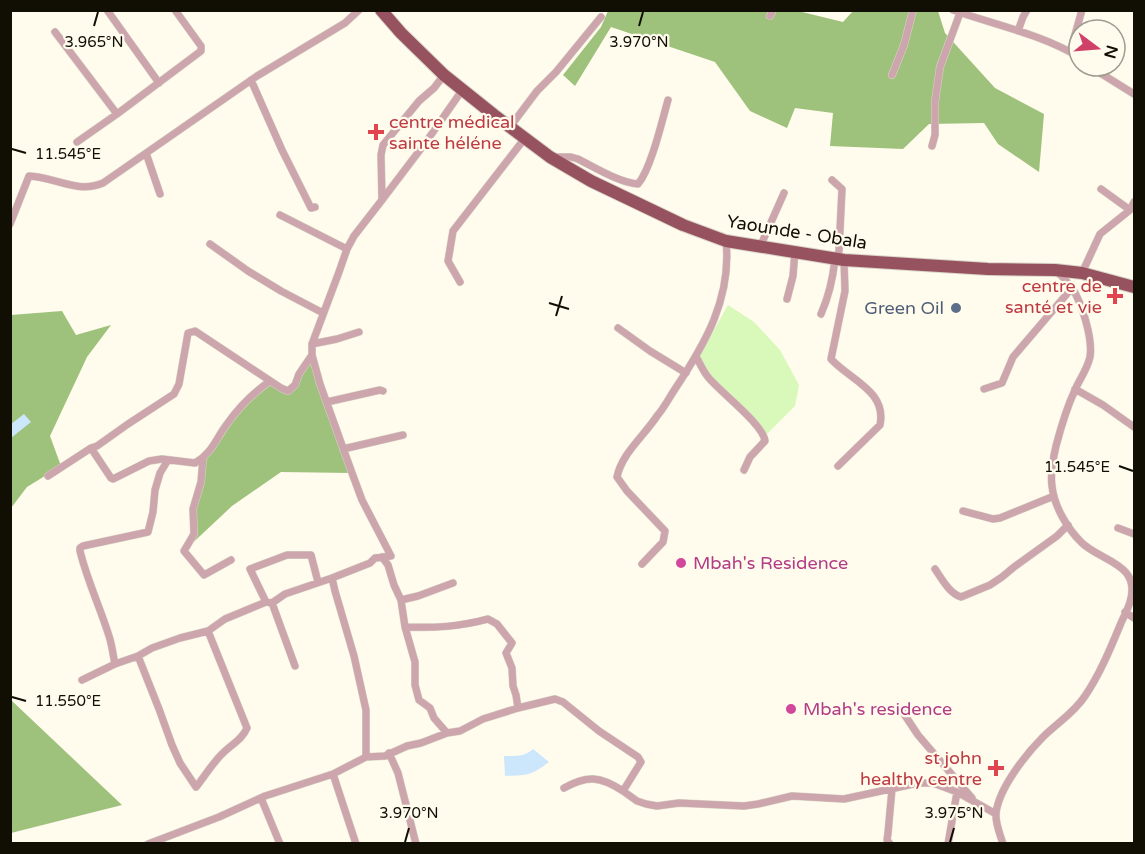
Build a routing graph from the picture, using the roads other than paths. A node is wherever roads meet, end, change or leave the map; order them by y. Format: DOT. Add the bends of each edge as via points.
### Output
graph roads {
  1 [pos="107,10"];
  2 [pos="175,10"];
  3 [pos="359,10"];
  4 [pos="381,10"];
  5 [pos="914,10"];
  6 [pos="1027,10"];
  7 [pos="957,12"];
  8 [pos="601,17"];
  9 [pos="1018,30"];
  10 [pos="55,32"];
  11 [pos="1067,51"];
  12 [pos="444,75"];
  13 [pos="892,75"];
  14 [pos="1108,78"];
  15 [pos="251,80"];
  16 [pos="159,83"];
  17 [pos="463,89"];
  18 [pos="1134,94"];
  19 [pos="668,100"];
  20 [pos="117,114"];
  21 [pos="510,127"];
  22 [pos="525,138"];
  23 [pos="78,142"];
  24 [pos="932,146"];
  25 [pos="146,153"];
  26 [pos="550,157"];
  27 [pos="832,180"];
  28 [pos="1101,189"];
  29 [pos="784,193"];
  30 [pos="160,194"];
  31 [pos="382,200"];
  32 [pos="1134,202"];
  33 [pos="315,207"];
  34 [pos="1130,210"];
  35 [pos="280,214"];
  36 [pos="12,216"];
  37 [pos="10,224"];
  38 [pos="726,241"];
  39 [pos="210,244"];
  40 [pos="760,247"];
  41 [pos="347,249"];
  42 [pos="795,251"];
  43 [pos="839,260"];
  44 [pos="1055,270"];
  45 [pos="1082,273"];
  46 [pos="460,282"];
  47 [pos="1072,288"];
  48 [pos="1134,288"];
  49 [pos="787,299"];
  50 [pos="323,313"];
  51 [pos="821,314"];
  52 [pos="618,328"];
  53 [pos="359,332"];
  54 [pos="312,344"];
  55 [pos="312,355"];
  56 [pos="696,356"];
  57 [pos="686,373"];
  58 [pos="270,381"];
  59 [pos="984,389"];
  60 [pos="1075,389"];
  61 [pos="383,391"];
  62 [pos="327,402"];
  63 [pos="1134,427"];
  64 [pos="403,435"];
  65 [pos="91,448"];
  66 [pos="343,449"];
  67 [pos="203,458"];
  68 [pos="168,460"];
  69 [pos="838,466"];
  70 [pos="744,470"];
  71 [pos="48,476"];
  72 [pos="1054,496"];
  73 [pos="963,512"];
  74 [pos="1068,525"];
  75 [pos="1118,528"];
  76 [pos="1134,534"];
  77 [pos="382,557"];
  78 [pos="231,560"];
  79 [pos="642,564"];
  80 [pos="935,568"];
  81 [pos="332,578"];
  82 [pos="318,582"];
  83 [pos="453,583"];
  84 [pos="401,600"];
  85 [pos="269,603"];
  86 [pos="1125,612"];
  87 [pos="1134,618"];
  88 [pos="405,627"];
  89 [pos="208,631"];
  90 [pos="138,656"];
  91 [pos="115,664"];
  92 [pos="295,666"];
  93 [pos="82,680"];
  94 [pos="518,708"];
  95 [pos="902,711"];
  96 [pos="447,733"];
  97 [pos="389,753"];
  98 [pos="366,758"];
  99 [pos="333,774"];
  100 [pos="564,788"];
  101 [pos="892,789"];
  102 [pos="623,791"];
  103 [pos="957,792"];
  104 [pos="261,798"];
  105 [pos="975,802"];
  106 [pos="996,814"];
  107 [pos="148,843"];
  108 [pos="280,843"];
  109 [pos="356,843"];
  110 [pos="416,843"];
  111 [pos="890,843"];
  112 [pos="948,843"];
  113 [pos="1004,843"];
  1 -- 16 [label="street"];
  2 -- 16 [label="street" via="201,51"];
  3 -- 15 [label="street"];
  4 -- 12 [label="highway, Yaounde - Obala"];
  5 -- 13 [label="street"];
  6 -- 9 [label="street"];
  7 -- 9 [label="street"];
  7 -- 24 [label="street" via="940,67"];
  8 -- 21 [label="street"];
  9 -- 11 [label="street"];
  10 -- 20 [label="street"];
  12 -- 17 [label="highway, Yaounde - Obala"];
  12 -- 31 [label="street" via="383,145"];
  14 -- 18 [label="street"];
  15 -- 25 [label="street"];
  15 -- 33 [label="street" via="311,208"];
  16 -- 20 [label="street"];
  17 -- 21 [label="highway, Yaounde - Obala"];
  17 -- 31 [label="street"];
  19 -- 26 [label="street" via="638,184 572,157"];
  20 -- 23 [label="street"];
  21 -- 22 [label="highway, Yaounde - Obala"];
  22 -- 26 [label="highway, Yaounde - Obala"];
  22 -- 46 [label="street" via="453,231 448,261"];
  25 -- 30 [label="street"];
  25 -- 36 [label="street" via="94,187 29,176"];
  26 -- 38 [label="highway, Yaounde - Obala" via="661,215"];
  27 -- 43 [label="street" via="842,189 843,196"];
  28 -- 34 [label="street"];
  29 -- 40 [label="street"];
  31 -- 41 [label="street"];
  32 -- 34 [label="street"];
  34 -- 45 [label="street" via="1100,234"];
  35 -- 41 [label="street"];
  36 -- 37 [label="street"];
  38 -- 40 [label="highway, Yaounde - Obala"];
  38 -- 56 [label="street" via="726,284 710,331"];
  39 -- 50 [label="street" via="264,281"];
  40 -- 42 [label="highway, Yaounde - Obala"];
  41 -- 50 [label="street"];
  42 -- 43 [label="highway, Yaounde - Obala"];
  42 -- 49 [label="street"];
  43 -- 44 [label="highway, Yaounde - Obala"];
  43 -- 51 [label="street"];
  43 -- 69 [label="street" via="844,291 831,359 865,386 881,417 880,425"];
  44 -- 45 [label="highway, Yaounde - Obala"];
  44 -- 47 [label="street"];
  45 -- 48 [label="highway, Yaounde - Obala"];
  47 -- 59 [label="street" via="1013,357 1002,383"];
  47 -- 60 [label="street" via="1085,315 1090,355 1085,374"];
  50 -- 54 [label="street"];
  52 -- 57 [label="street"];
  53 -- 54 [label="street"];
  54 -- 55 [label="street"];
  55 -- 58 [label="street" via="288,391"];
  55 -- 62 [label="street"];
  56 -- 57 [label="street"];
  56 -- 70 [label="street" via="706,376 764,435 765,441"];
  57 -- 79 [label="street" via="626,455 617,477 665,531 663,542"];
  58 -- 65 [label="street" via="195,331 189,333 174,394"];
  58 -- 67 [label="street" via="241,405"];
  60 -- 63 [label="street"];
  60 -- 72 [label="street" via="1055,453"];
  61 -- 62 [label="street"];
  62 -- 66 [label="street"];
  64 -- 66 [label="street"];
  65 -- 68 [label="street" via="113,479 149,461"];
  65 -- 71 [label="street"];
  66 -- 77 [label="street" via="362,500 391,556"];
  67 -- 68 [label="street" via="195,463"];
  67 -- 78 [label="street" via="193,509 194,534 184,551 204,576"];
  68 -- 91 [label="street" via="155,490 148,532 83,546 80,551"];
  72 -- 73 [label="street" via="1000,518"];
  72 -- 74 [label="street"];
  74 -- 80 [label="street" via="1002,577 961,597 951,591"];
  74 -- 86 [label="street" via="1081,543 1120,566 1129,577 1132,590"];
  75 -- 76 [label="street"];
  77 -- 81 [label="street"];
  77 -- 84 [label="street"];
  81 -- 82 [label="street"];
  81 -- 98 [label="street" via="366,710"];
  82 -- 85 [label="street"];
  82 -- 85 [label="street" via="311,555 287,555 250,569"];
  83 -- 84 [label="street"];
  84 -- 88 [label="street"];
  85 -- 89 [label="street" via="225,619"];
  85 -- 92 [label="street"];
  86 -- 87 [label="street"];
  86 -- 106 [label="street" via="1085,696 1021,764 1003,789"];
  88 -- 94 [label="street" via="463,626 488,619 497,624 512,644 506,653"];
  88 -- 96 [label="street" via="416,662 419,700 430,708"];
  89 -- 90 [label="street"];
  89 -- 90 [label="street" via="247,728 196,787 172,745"];
  90 -- 91 [label="street"];
  91 -- 93 [label="street"];
  94 -- 96 [label="street"];
  94 -- 102 [label="street" via="555,699 563,702 638,757 641,762"];
  95 -- 105 [label="street"];
  96 -- 98 [label="street" via="385,756"];
  97 -- 110 [label="street" via="398,772"];
  98 -- 99 [label="street"];
  99 -- 104 [label="street"];
  99 -- 109 [label="street"];
  100 -- 102 [label="street" via="586,778 607,781"];
  101 -- 102 [label="street" via="844,799 792,796 744,806 657,806 637,801"];
  101 -- 103 [label="street" via="933,783"];
  101 -- 111 [label="street" via="887,840"];
  103 -- 105 [label="street"];
  103 -- 112 [label="street"];
  104 -- 107 [label="street"];
  104 -- 108 [label="street"];
  105 -- 106 [label="street"];
  106 -- 113 [label="street"];
}
